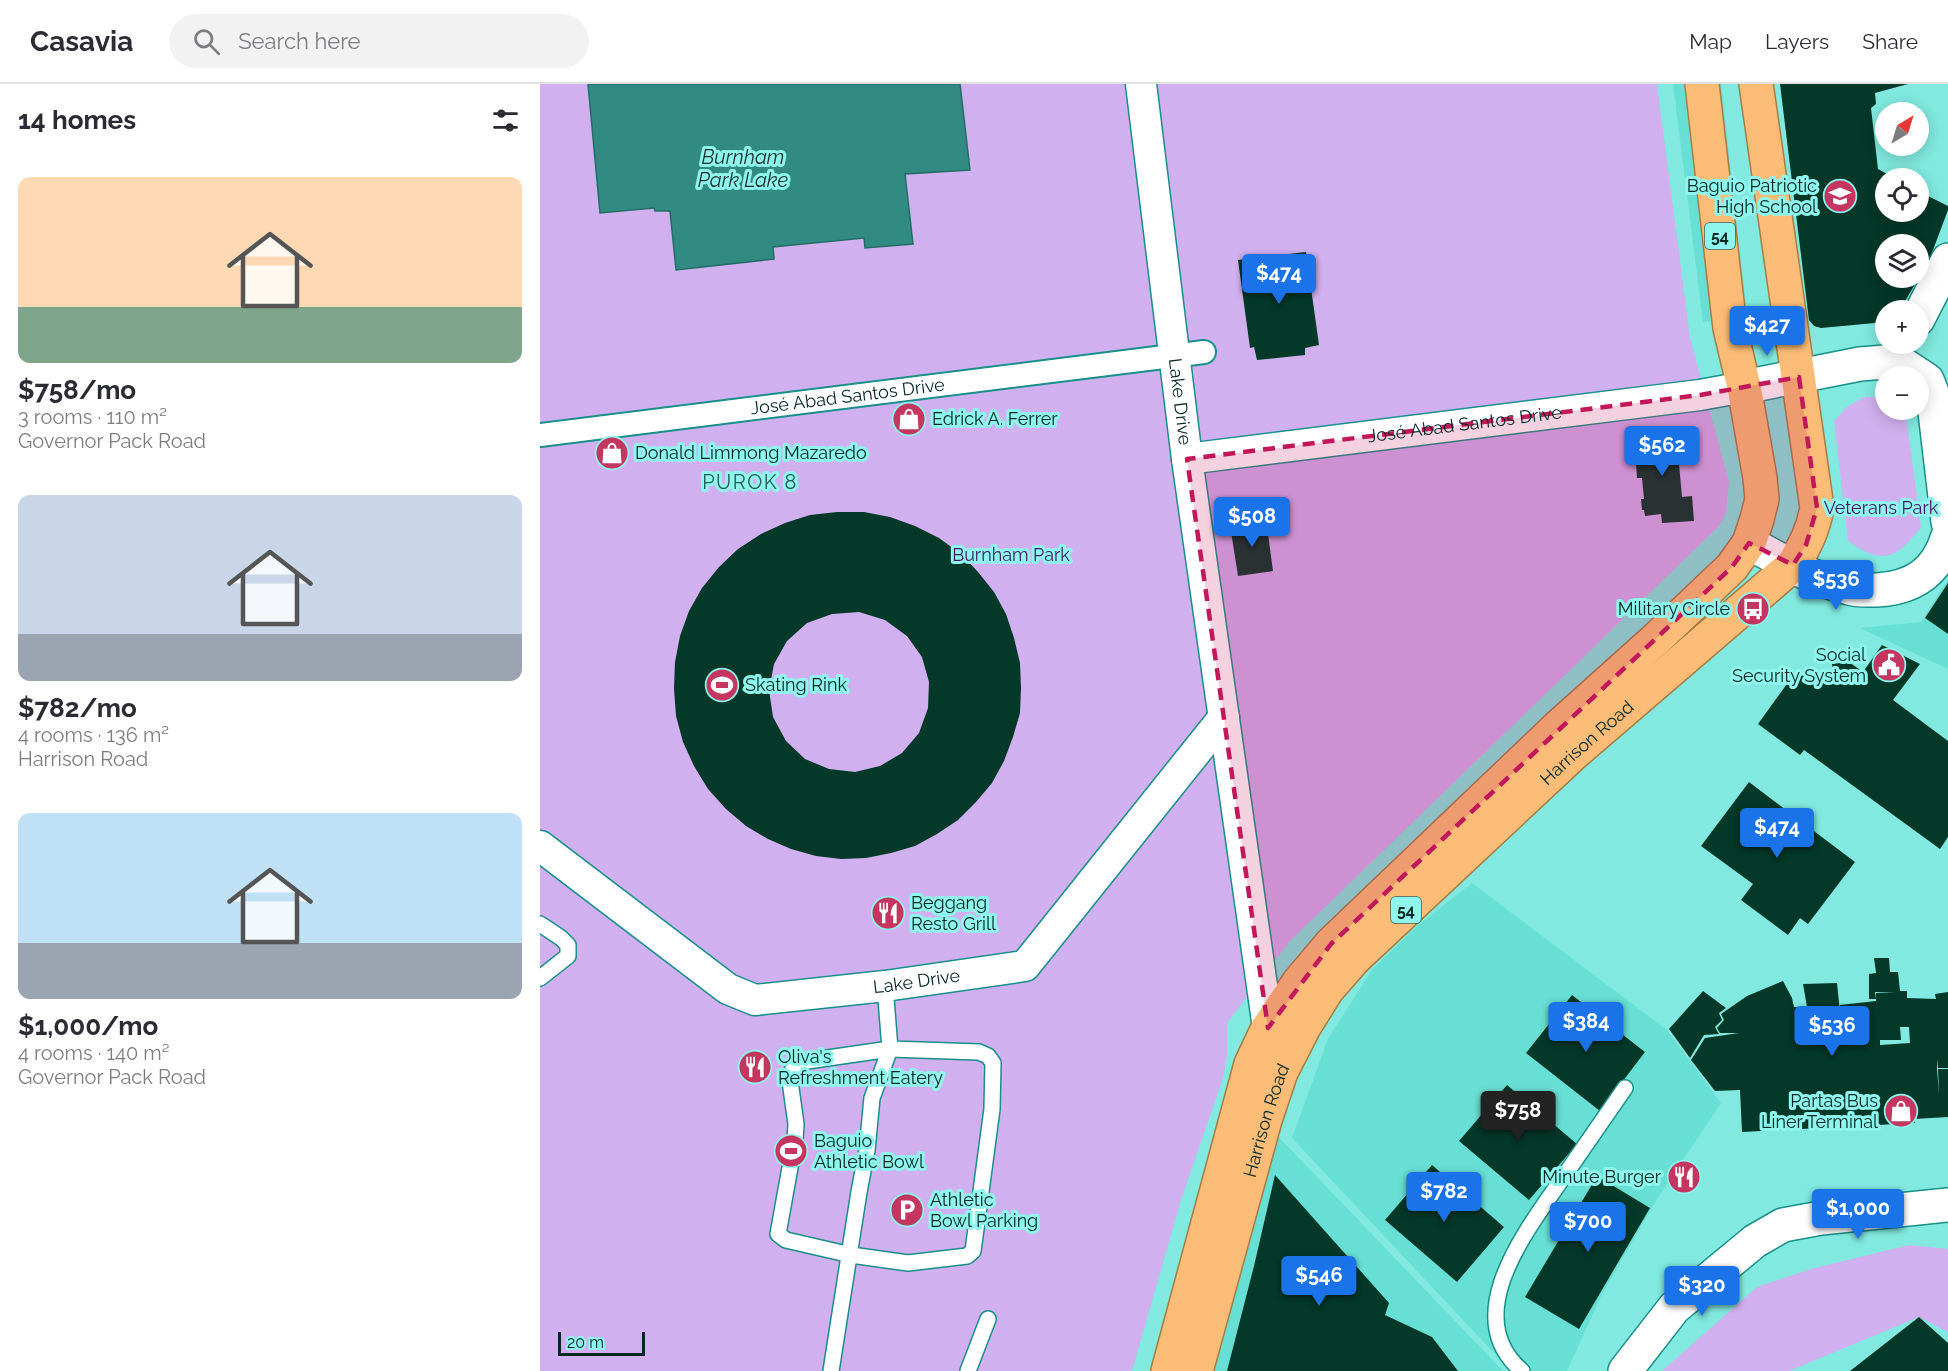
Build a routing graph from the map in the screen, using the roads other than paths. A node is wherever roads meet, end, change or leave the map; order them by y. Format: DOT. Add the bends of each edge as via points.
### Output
graph roads {
  1 [pos="1141,84"];
  2 [pos="1702,84"];
  3 [pos="1756,84"];
  4 [pos="1948,260"];
  5 [pos="1928,300"];
  6 [pos="1204,352"];
  7 [pos="1895,354"];
  8 [pos="1904,354"];
  9 [pos="1165,357"];
  10 [pos="1799,377"];
  11 [pos="1744,387"];
  12 [pos="540,435"];
  13 [pos="1187,459"];
  14 [pos="1948,522"];
  15 [pos="1948,536"];
  16 [pos="1749,543"];
  17 [pos="1792,566"];
  18 [pos="1224,717"];
  19 [pos="540,846"];
  20 [pos="540,924"];
  21 [pos="540,978"];
  22 [pos="885,986"];
  23 [pos="1268,1028"];
  24 [pos="890,1049"];
  25 [pos="1625,1088"];
  26 [pos="1948,1205"];
  27 [pos="851,1255"];
  28 [pos="988,1319"];
  29 [pos="831,1371"];
  30 [pos="968,1371"];
  31 [pos="1168,1371"];
  32 [pos="1196,1371"];
  33 [pos="1521,1371"];
  34 [pos="1625,1371"];
  1 -- 9 [label="street, Lake Drive"];
  2 -- 11 [label="highway, Harrison Road / 54" via="1730,328"];
  3 -- 10 [label="highway, Harrison Road / 54"];
  4 -- 5 [label="street"];
  6 -- 9 [label="street, José Abad Santos Drive"];
  7 -- 10 [label="street"];
  8 -- 14 [label="street" via="1927,380 1932,395"];
  9 -- 12 [label="street, José Abad Santos Drive"];
  9 -- 13 [label="street, Lake Drive"];
  10 -- 11 [label="street"];
  10 -- 17 [label="highway, Harrison Road / 54" via="1817,508 1806,545"];
  11 -- 13 [label="street, José Abad Santos Drive"];
  11 -- 16 [label="highway, Harrison Road / 54" via="1762,499"];
  13 -- 18 [label="street, Lake Drive"];
  15 -- 17 [label="street" via="1933,566 1909,584 1893,589 1851,589"];
  16 -- 17 [label="street"];
  16 -- 23 [label="highway, Harrison Road / 54" via="1732,567 1706,592 1352,923 1299,982"];
  17 -- 32 [label="highway, Harrison Road / 54" via="1572,755 1355,958 1327,990 1281,1072"];
  18 -- 22 [label="street, Lake Drive" via="1024,966"];
  18 -- 23 [label="street, Lake Drive"];
  19 -- 22 [label="street, Lake Drive" via="741,996 755,1000"];
  20 -- 21 [label="lane" via="568,945 568,956"];
  22 -- 24 [label="lane"];
  23 -- 31 [label="highway, Harrison Road / 54" via="1251,1064"];
  24 -- 27 [label="lane" via="872,1098"];
  24 -- 27 [label="lane" via="807,1061 792,1071 790,1081 795,1140 778,1234 786,1240"];
  24 -- 27 [label="lane" via="979,1052 993,1063 992,1109 973,1251 967,1256 908,1263"];
  25 -- 33 [label="lane" via="1521,1239 1503,1279 1497,1336 1505,1353"];
  26 -- 34 [label="street" via="1783,1225 1755,1241 1674,1308"];
  27 -- 29 [label="lane"];
  28 -- 30 [label="lane"];
}
